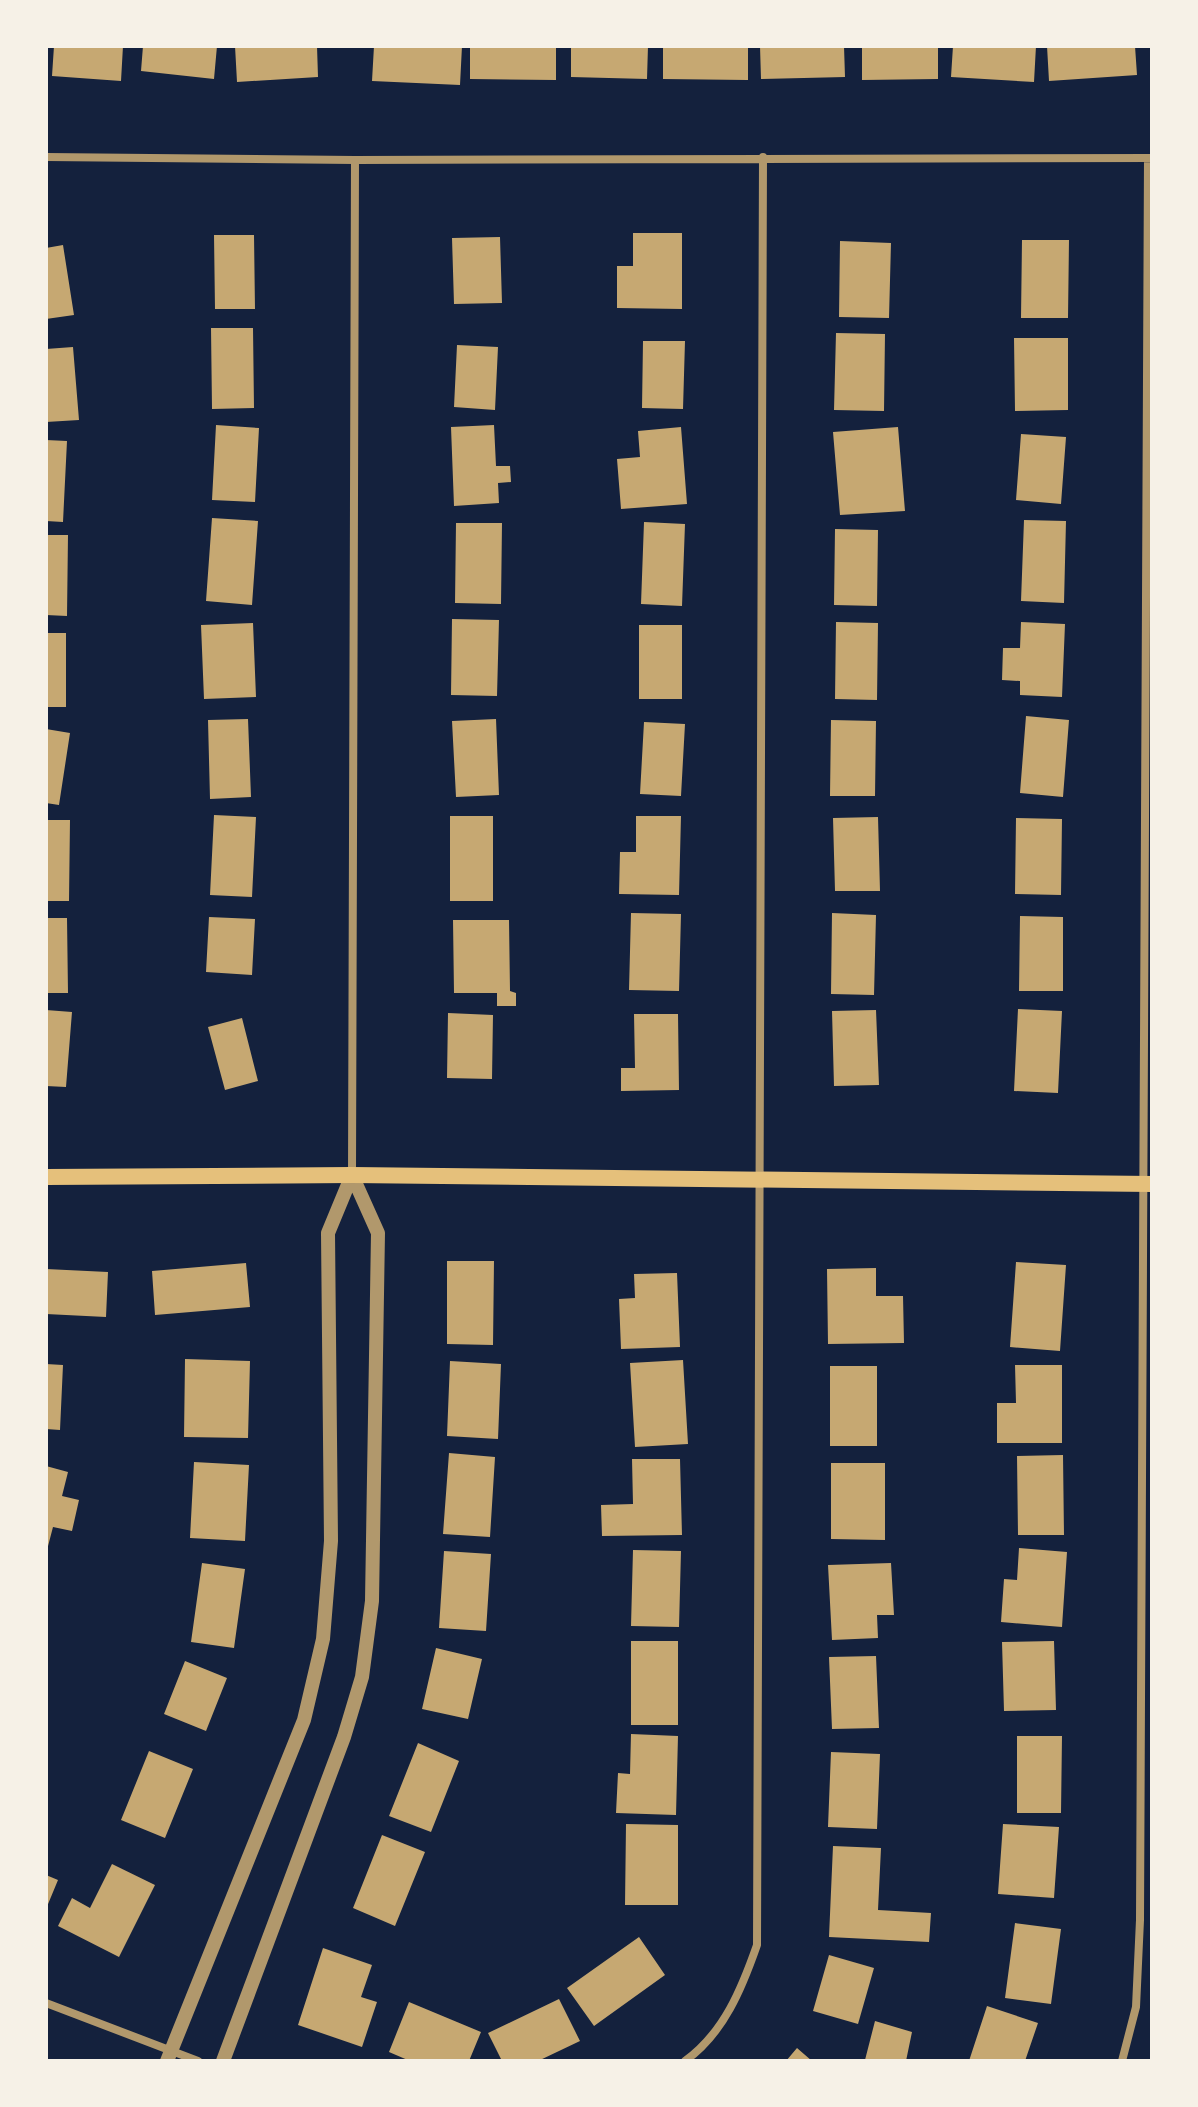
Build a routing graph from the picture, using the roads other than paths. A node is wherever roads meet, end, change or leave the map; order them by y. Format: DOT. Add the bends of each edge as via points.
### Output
graph roads {
  1 [pos="46,157"];
  2 [pos="763,157"];
  3 [pos="1150,158"];
  4 [pos="355,160"];
  5 [pos="352,1175"];
  6 [pos="46,1177"];
  7 [pos="761,1181"];
  8 [pos="1148,1184"];
  9 [pos="46,2003"];
  10 [pos="169,2056"];
  11 [pos="198,2061"];
  12 [pos="223,2061"];
  13 [pos="685,2061"];
  14 [pos="1122,2061"];
  1 -- 4 [label="street"];
  2 -- 3 [label="street"];
  2 -- 4 [label="street"];
  2 -- 7 [label="street"];
  3 -- 8 [label="street"];
  4 -- 5 [label="street"];
  5 -- 6 [label="main road"];
  5 -- 7 [label="main road"];
  5 -- 10 [label="street" via="328,1233 331,1541 323,1639 304,1720"];
  5 -- 12 [label="street" via="378,1233 372,1601 362,1677"];
  7 -- 8 [label="main road"];
  7 -- 13 [label="street" via="757,1945 741,1990 719,2027"];
  8 -- 14 [label="street" via="1140,1920 1136,2007"];
  9 -- 10 [label="street"];
  10 -- 11 [label="street"];
}
